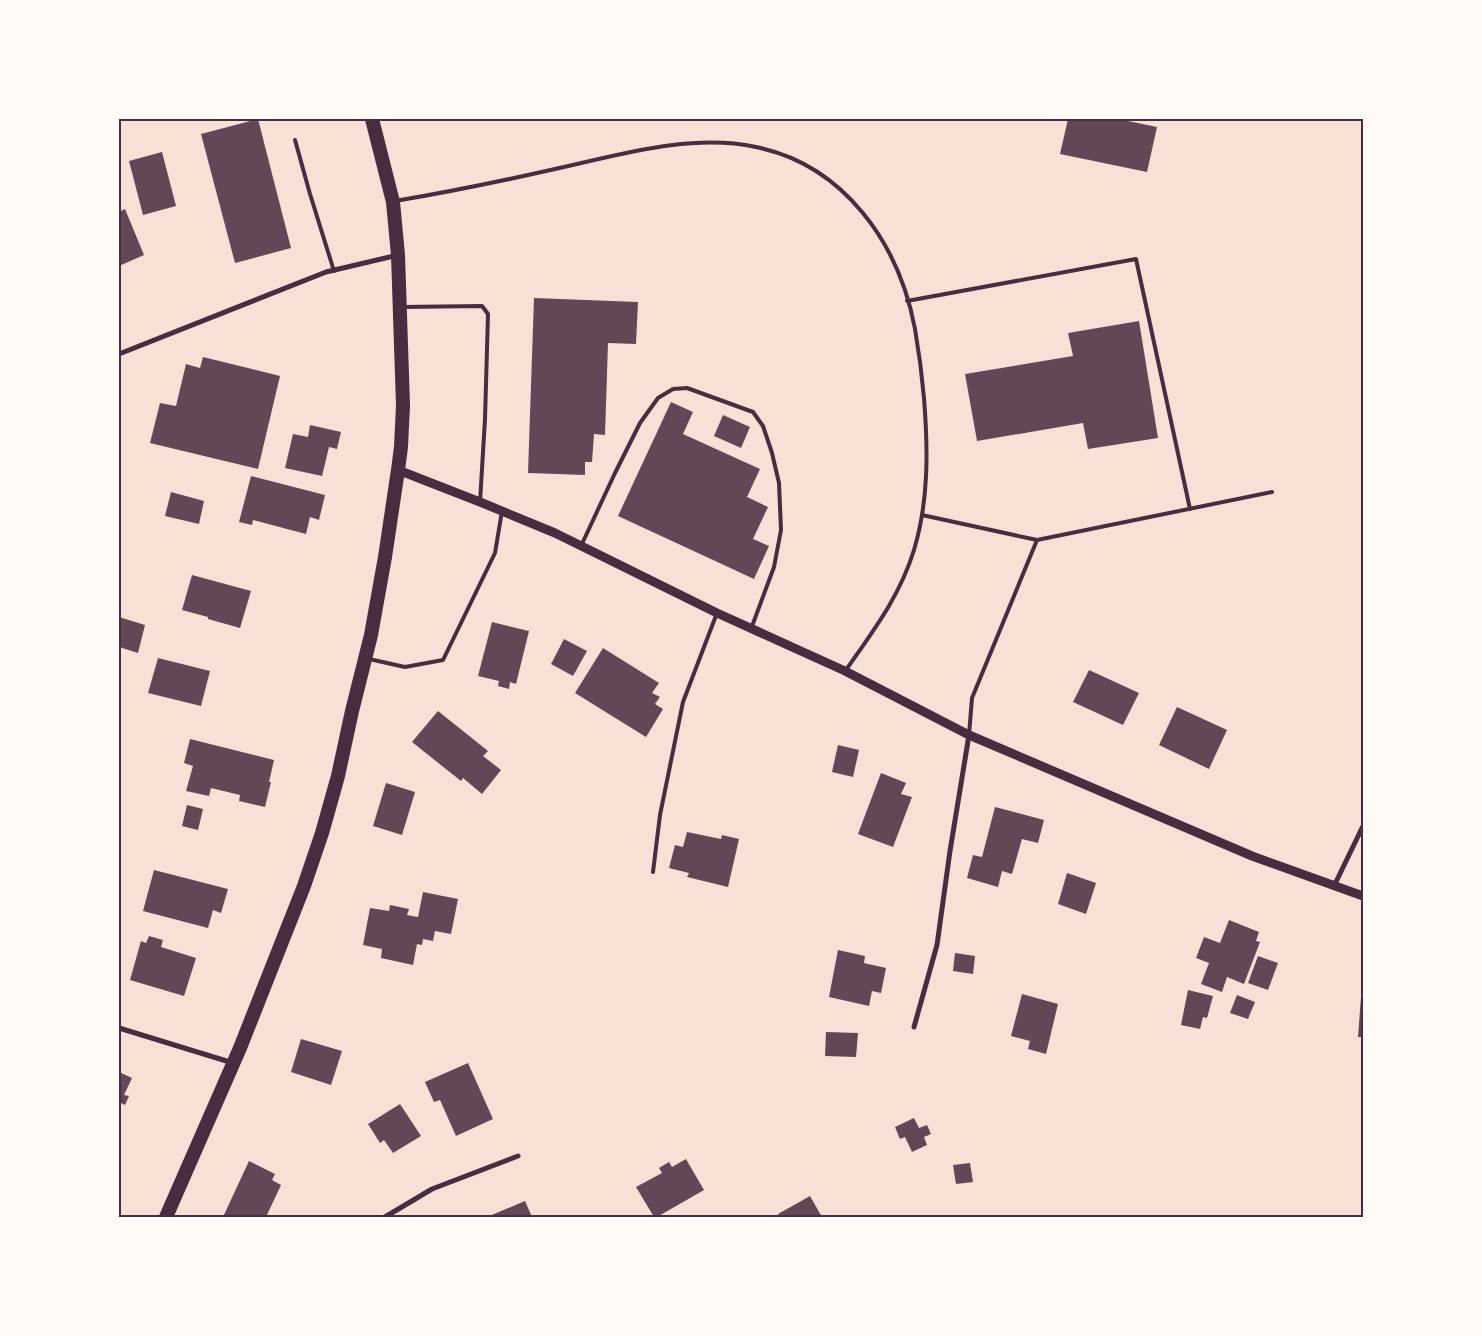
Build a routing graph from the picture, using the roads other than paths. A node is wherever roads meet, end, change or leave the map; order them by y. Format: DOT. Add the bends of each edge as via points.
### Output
graph roads {
  1 [pos="372,119"];
  2 [pos="295,140"];
  3 [pos="393,202"];
  4 [pos="398,255"];
  5 [pos="334,271"];
  6 [pos="908,301"];
  7 [pos="399,307"];
  8 [pos="119,354"];
  9 [pos="398,470"];
  10 [pos="1272,492"];
  11 [pos="480,502"];
  12 [pos="1190,509"];
  13 [pos="502,510"];
  14 [pos="922,515"];
  15 [pos="1037,540"];
  16 [pos="581,546"];
  17 [pos="717,613"];
  18 [pos="751,629"];
  19 [pos="365,658"];
  20 [pos="844,671"];
  21 [pos="969,734"];
  22 [pos="1363,826"];
  23 [pos="653,872"];
  24 [pos="1334,886"];
  25 [pos="1363,896"];
  26 [pos="914,1027"];
  27 [pos="119,1028"];
  28 [pos="233,1063"];
  29 [pos="518,1156"];
  30 [pos="166,1217"];
  31 [pos="385,1217"];
  1 -- 3 [label="highway"];
  2 -- 5 [label="lane"];
  3 -- 4 [label="highway"];
  3 -- 6 [label="lane" via="648,150 701,142 754,146 805,163 828,178 849,198 884,242"];
  4 -- 5 [label="street"];
  4 -- 7 [label="highway"];
  5 -- 8 [label="street"];
  6 -- 12 [label="lane" via="1136,259"];
  6 -- 14 [label="lane" via="920,359 926,421 926,481"];
  7 -- 9 [label="highway" via="403,405"];
  7 -- 11 [label="lane" via="482,306 488,314"];
  9 -- 11 [label="street"];
  9 -- 19 [label="highway"];
  10 -- 12 [label="lane"];
  11 -- 13 [label="street"];
  12 -- 15 [label="lane"];
  13 -- 16 [label="street"];
  13 -- 19 [label="lane" via="495,553 443,660 405,667"];
  14 -- 15 [label="lane"];
  14 -- 20 [label="lane" via="904,580 886,612"];
  15 -- 21 [label="lane" via="972,698"];
  16 -- 17 [label="street"];
  16 -- 18 [label="lane" via="640,423 658,398 673,389 686,388 753,412 763,426 774,461 779,483 781,530 774,567"];
  17 -- 18 [label="street"];
  17 -- 23 [label="lane" via="684,702 660,815"];
  18 -- 20 [label="street"];
  19 -- 28 [label="highway" via="322,833"];
  20 -- 21 [label="street"];
  21 -- 24 [label="street" via="1252,856"];
  21 -- 26 [label="street" via="937,945"];
  22 -- 24 [label="street"];
  24 -- 25 [label="street"];
  27 -- 28 [label="street"];
  28 -- 30 [label="highway"];
  29 -- 31 [label="street" via="432,1189"];
}
